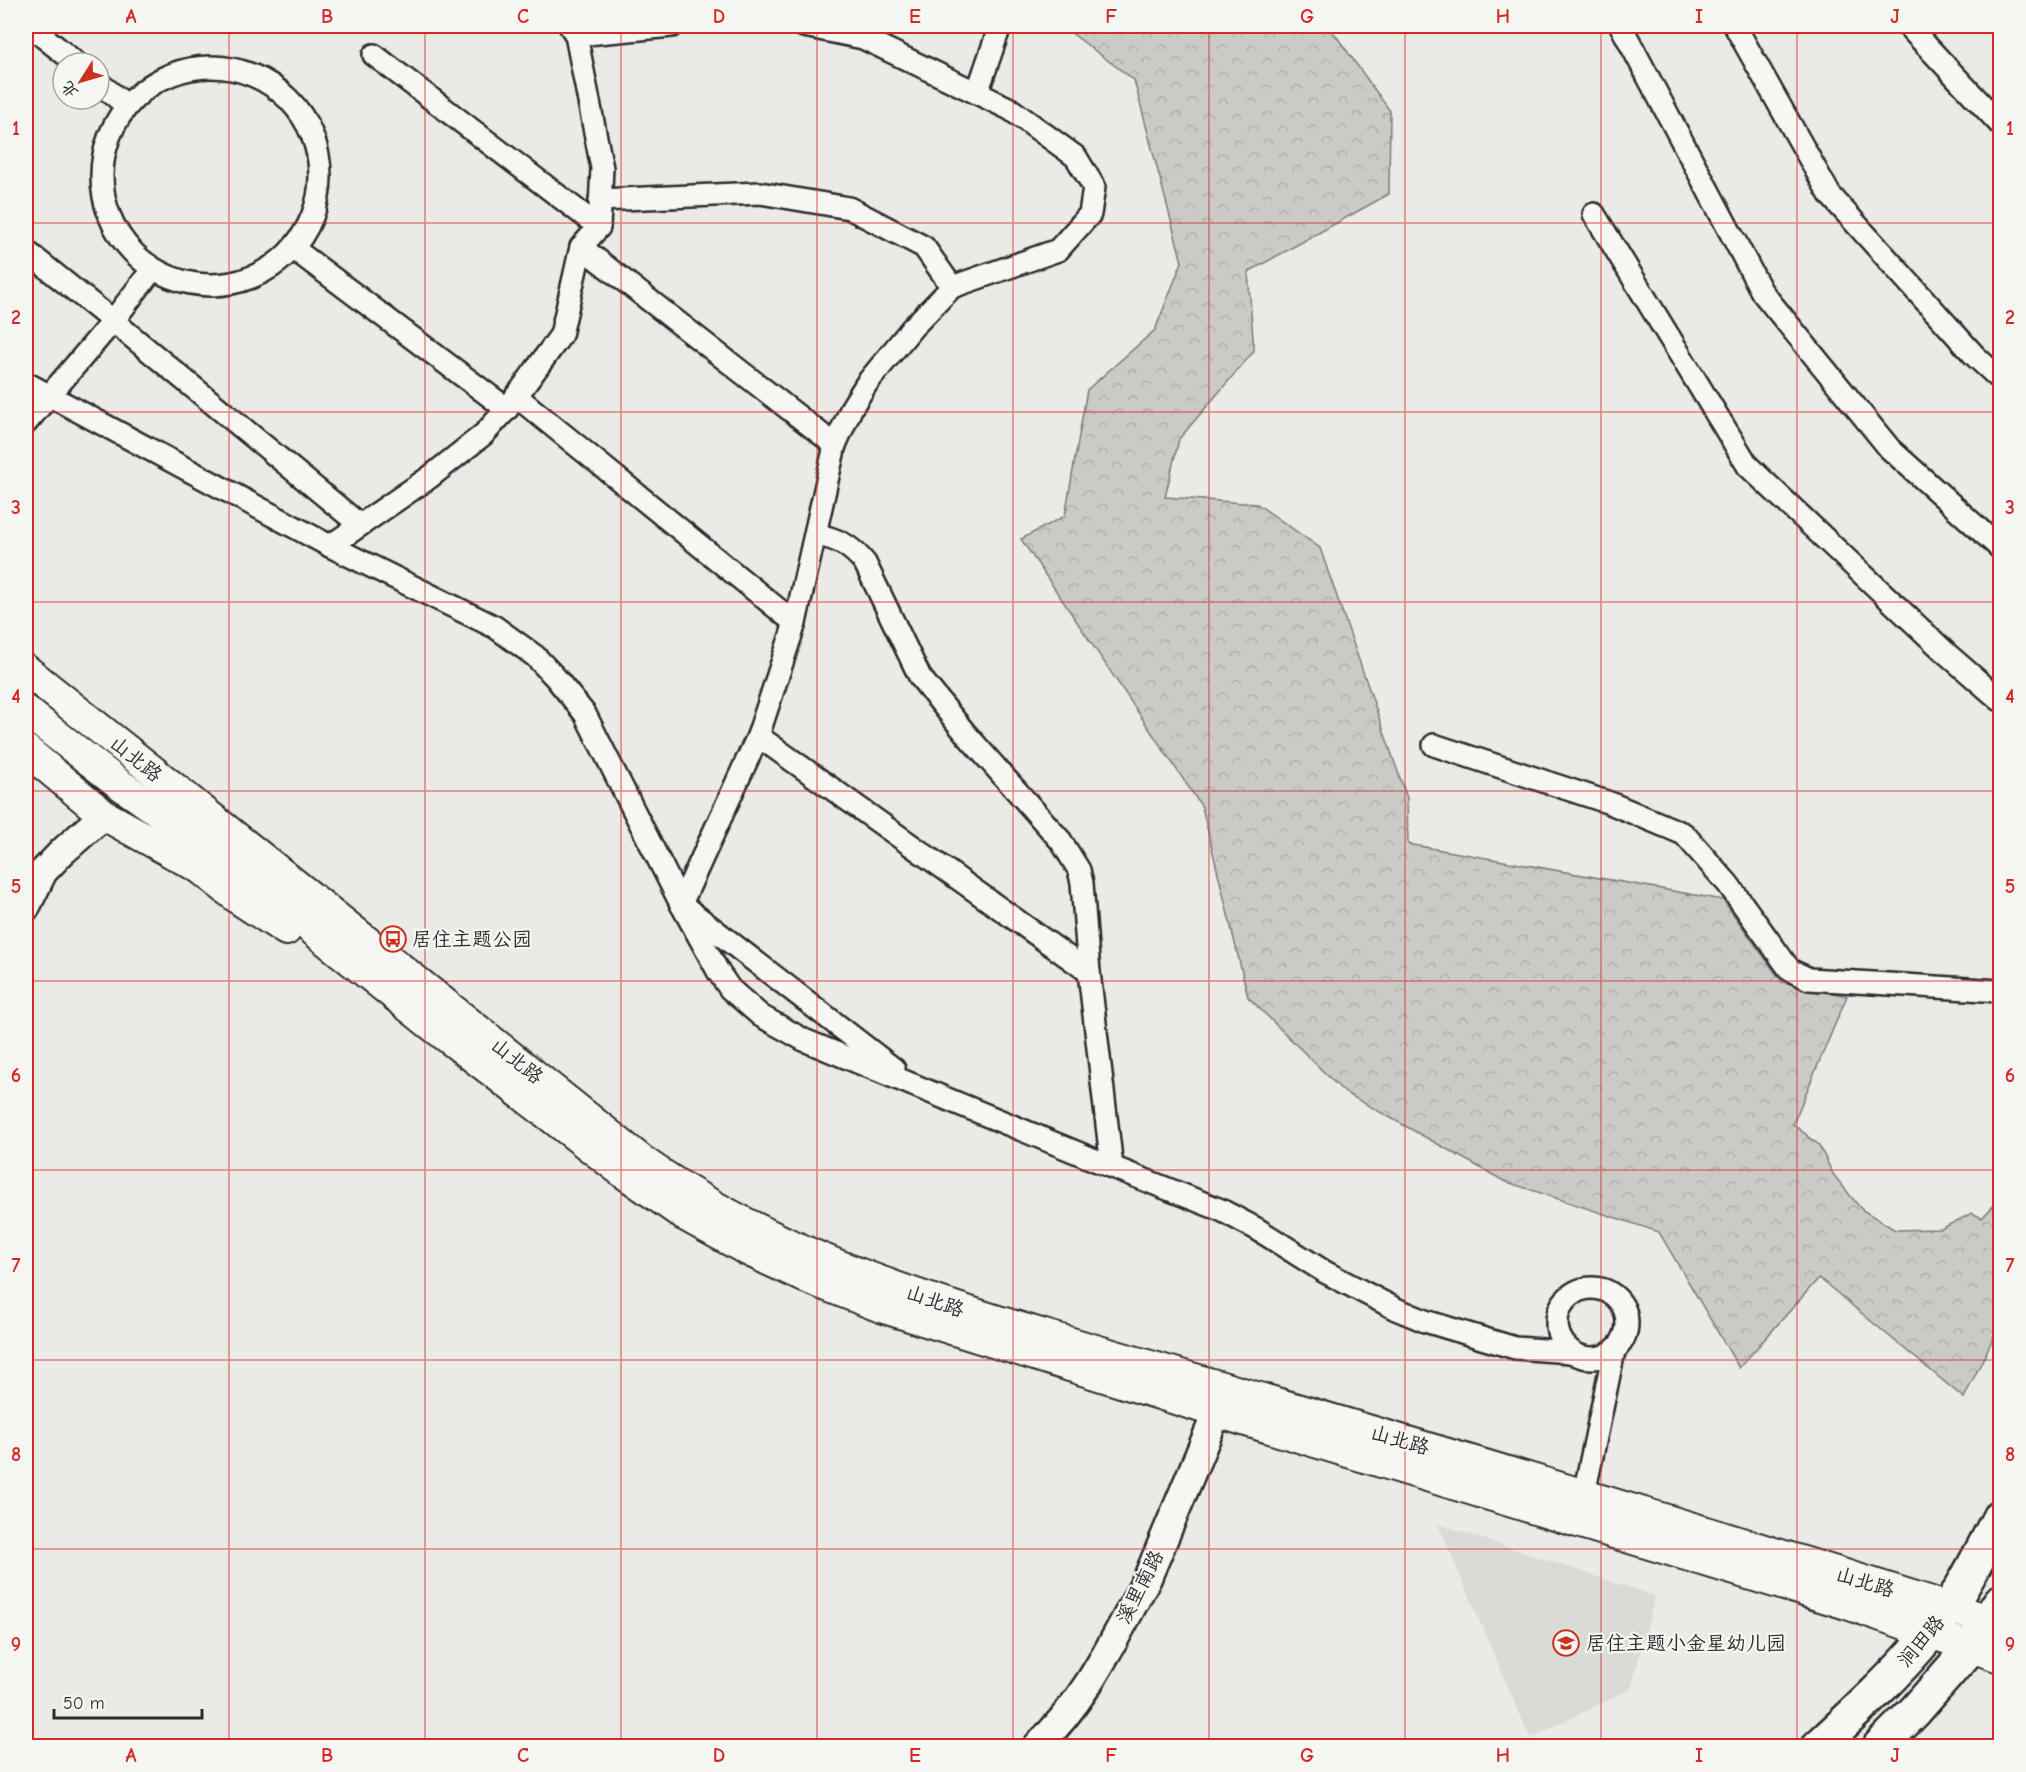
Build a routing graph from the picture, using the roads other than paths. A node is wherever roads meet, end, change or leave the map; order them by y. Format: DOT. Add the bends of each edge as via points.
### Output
graph roads {
  1 [pos="30,26"];
  2 [pos="672,26"];
  3 [pos="804,26"];
  4 [pos="1000,26"];
  5 [pos="1621,26"];
  6 [pos="1735,26"];
  7 [pos="1908,26"];
  8 [pos="573,30"];
  9 [pos="61,51"];
  10 [pos="374,55"];
  11 [pos="111,92"];
  12 [pos="977,93"];
  13 [pos="126,105"];
  14 [pos="2001,124"];
  15 [pos="600,200"];
  16 [pos="1594,214"];
  17 [pos="599,227"];
  18 [pos="581,246"];
  19 [pos="294,249"];
  20 [pos="26,251"];
  21 [pos="152,270"];
  22 [pos="952,287"];
  23 [pos="113,321"];
  24 [pos="2001,380"];
  25 [pos="26,383"];
  26 [pos="49,396"];
  27 [pos="512,403"];
  28 [pos="26,423"];
  29 [pos="835,445"];
  30 [pos="360,525"];
  31 [pos="816,534"];
  32 [pos="330,546"];
  33 [pos="2001,548"];
  34 [pos="795,623"];
  35 [pos="26,670"];
  36 [pos="2001,700"];
  37 [pos="26,711"];
  38 [pos="758,736"];
  39 [pos="1434,745"];
  40 [pos="26,750"];
  41 [pos="104,815"];
  42 [pos="681,904"];
  43 [pos="26,907"];
  44 [pos="1089,972"];
  45 [pos="2001,991"];
  46 [pos="429,1023"];
  47 [pos="917,1087"];
  48 [pos="1112,1167"];
  49 [pos="1614,1351"];
  50 [pos="1571,1352"];
  51 [pos="1217,1412"];
  52 [pos="1584,1494"];
  53 [pos="2001,1516"];
  54 [pos="1997,1616"];
  55 [pos="1939,1621"];
  56 [pos="1986,1652"];
  57 [pos="1036,1746"];
  58 [pos="1819,1746"];
  59 [pos="1880,1746"];
  1 -- 9 [label="street"];
  2 -- 8 [label="street"];
  3 -- 12 [label="street" via="863,38"];
  4 -- 12 [label="street"];
  5 -- 33 [label="street" via="1762,292 1890,449"];
  6 -- 24 [label="street" via="1830,195"];
  7 -- 14 [label="street"];
  8 -- 15 [label="street" via="602,168"];
  10 -- 17 [label="street"];
  11 -- 13 [label="street"];
  12 -- 22 [label="street" via="1010,109 1076,157 1094,187 1090,214 1058,250"];
  13 -- 19 [label="street" via="153,82 185,68 220,66 255,75 285,93 307,121 320,154 321,190 311,224"];
  13 -- 21 [label="street" via="108,137 101,173 106,210 124,242"];
  15 -- 17 [label="street"];
  15 -- 22 [label="street" via="760,193 849,208 924,247"];
  16 -- 36 [label="street" via="1748,466"];
  17 -- 18 [label="street"];
  18 -- 27 [label="street" via="561,335"];
  18 -- 29 [label="street"];
  19 -- 21 [label="street" via="267,271 238,283 208,286 178,281"];
  19 -- 27 [label="street"];
  20 -- 23 [label="street"];
  21 -- 23 [label="street"];
  22 -- 29 [label="street" via="867,382"];
  23 -- 26 [label="street"];
  23 -- 30 [label="street"];
  25 -- 26 [label="street"];
  26 -- 28 [label="street"];
  26 -- 32 [label="street"];
  27 -- 30 [label="street" via="484,434 447,465"];
  27 -- 34 [label="street"];
  29 -- 31 [label="street"];
  30 -- 32 [label="street"];
  31 -- 34 [label="street"];
  31 -- 44 [label="street" via="855,550 920,677 1072,856 1082,883"];
  32 -- 42 [label="street" via="495,627 548,670 591,723"];
  34 -- 38 [label="street"];
  35 -- 52 [label="main road, 山北路" via="641,1160 726,1214 818,1258 951,1306"];
  37 -- 46 [label="main road, 山北路" via="118,783 211,848"];
  38 -- 42 [label="street"];
  38 -- 44 [label="street"];
  39 -- 45 [label="street" via="1610,803 1684,834 1728,884 1790,970 1809,979"];
  40 -- 41 [label="main road"];
  41 -- 43 [label="street" via="43,872"];
  41 -- 46 [label="main road" via="201,869 240,900"];
  42 -- 47 [label="street"];
  42 -- 47 [label="street" via="730,989 761,1016 804,1040"];
  44 -- 48 [label="street"];
  46 -- 51 [label="main road, 山北路" via="643,1187 747,1250 881,1307"];
  47 -- 48 [label="street"];
  48 -- 50 [label="street" via="1221,1210 1325,1272 1425,1322 1515,1348"];
  49 -- 50 [label="street" via="1593,1359"];
  49 -- 50 [label="street" via="1622,1342 1627,1320 1617,1299 1597,1288 1574,1293 1559,1310 1558,1333"];
  49 -- 52 [label="street"];
  51 -- 55 [label="main road, 山北路" via="1850,1605"];
  51 -- 57 [label="street, 溪里南路" via="1139,1593 1081,1697"];
  52 -- 55 [label="main road, 山北路"];
  53 -- 55 [label="main road, 涧田路"];
  54 -- 55 [label="main road, 山北路"];
  54 -- 56 [label="main road"];
  55 -- 56 [label="main road, 山北路"];
  55 -- 58 [label="main road, 涧田路" via="1876,1692"];
  56 -- 59 [label="main road"];
}
